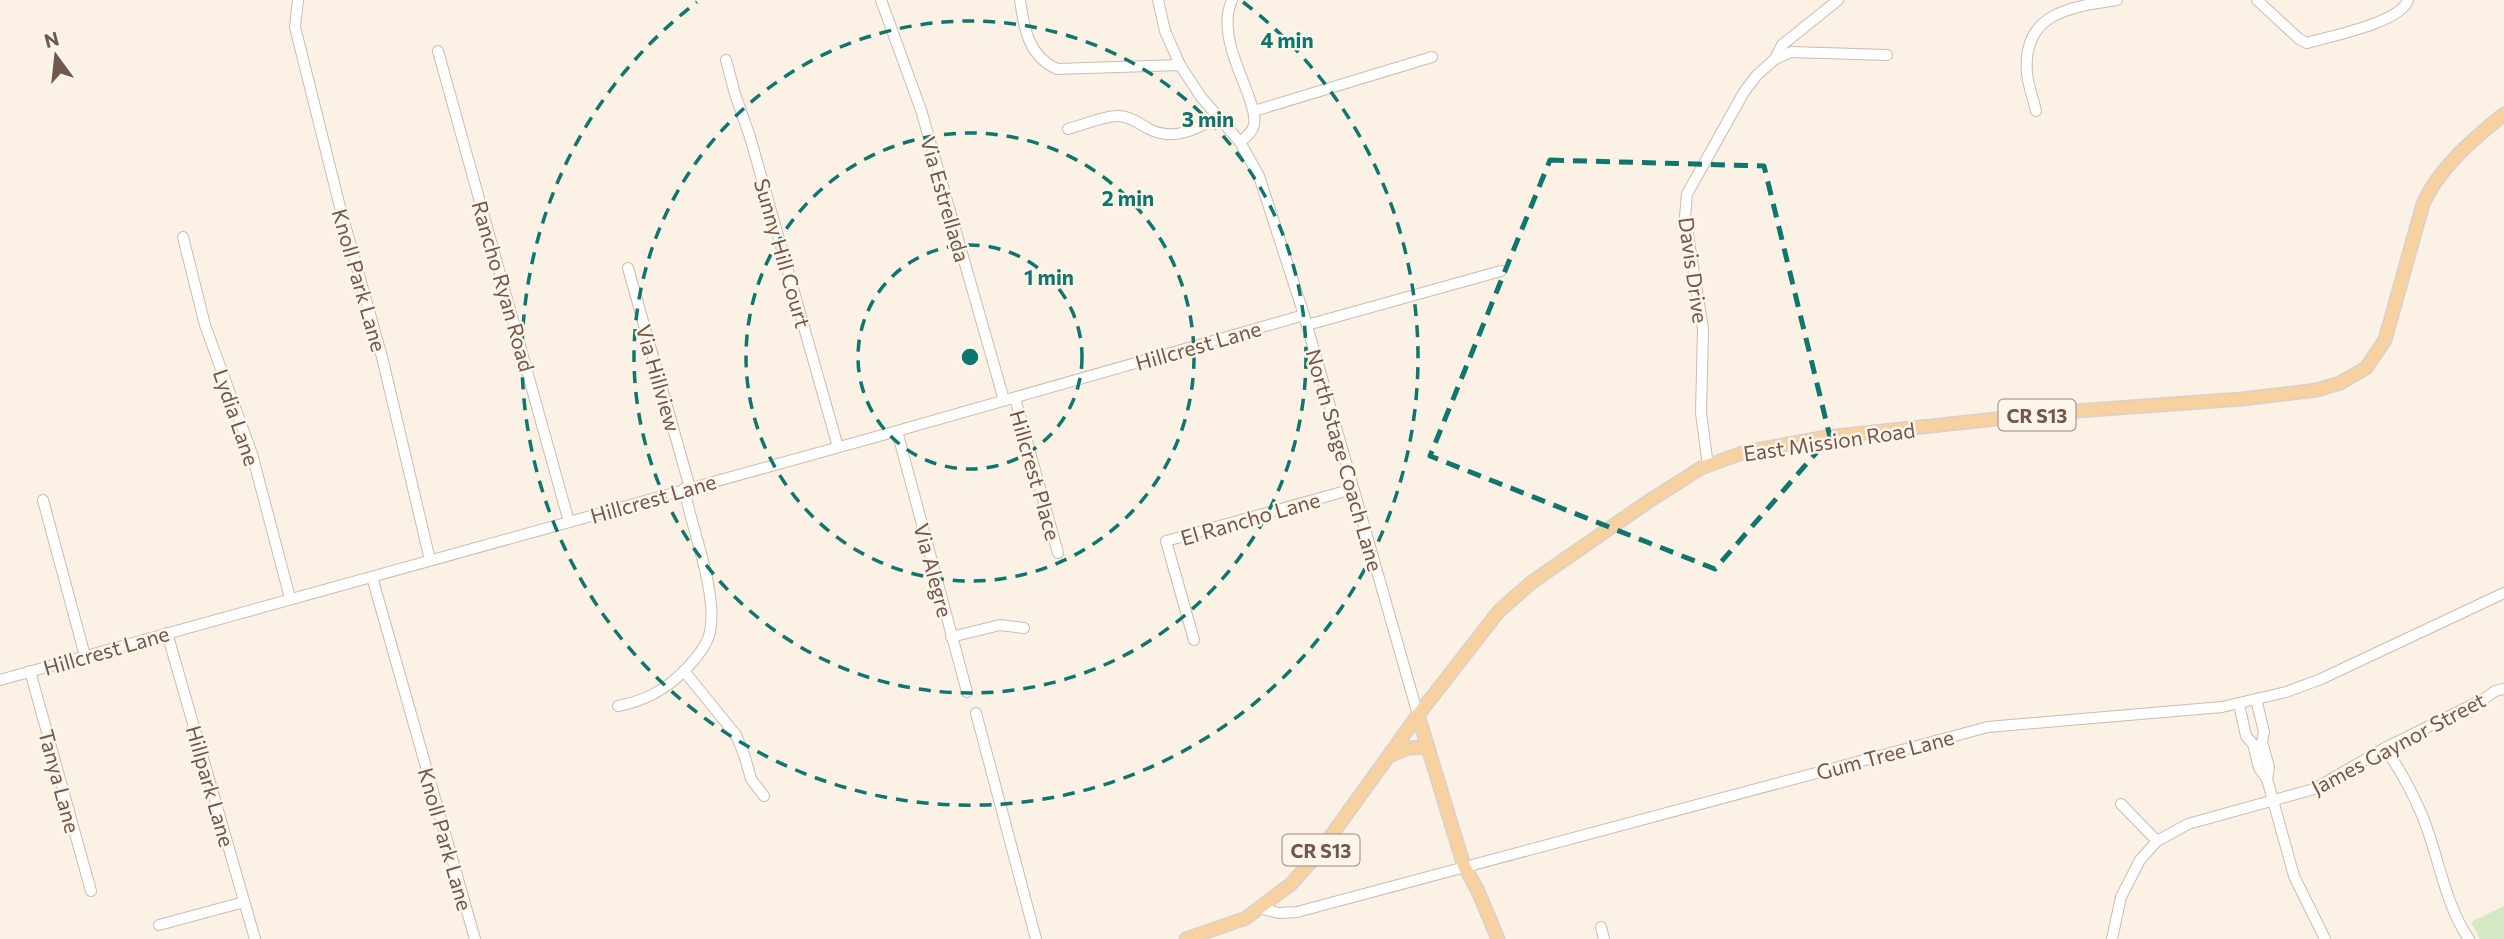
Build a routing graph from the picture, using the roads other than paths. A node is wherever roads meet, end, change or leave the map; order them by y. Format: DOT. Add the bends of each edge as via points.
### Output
graph roads {
  1 [pos="298,0"];
  2 [pos="881,0"];
  3 [pos="1020,0"];
  4 [pos="1158,0"];
  5 [pos="1232,0"];
  6 [pos="1838,0"];
  7 [pos="2117,0"];
  8 [pos="2257,0"];
  9 [pos="2408,0"];
  10 [pos="438,51"];
  11 [pos="1887,55"];
  12 [pos="1432,57"];
  13 [pos="1775,59"];
  14 [pos="726,60"];
  15 [pos="1180,65"];
  16 [pos="1254,111"];
  17 [pos="2036,111"];
  18 [pos="2504,114"];
  19 [pos="1219,116"];
  20 [pos="1068,129"];
  21 [pos="1240,142"];
  22 [pos="183,237"];
  23 [pos="628,268"];
  24 [pos="1502,271"];
  25 [pos="1306,320"];
  26 [pos="1009,399"];
  27 [pos="897,431"];
  28 [pos="838,447"];
  29 [pos="1708,466"];
  30 [pos="687,489"];
  31 [pos="1353,489"];
  32 [pos="43,500"];
  33 [pos="569,522"];
  34 [pos="1058,553"];
  35 [pos="430,560"];
  36 [pos="372,576"];
  37 [pos="2504,593"];
  38 [pos="290,598"];
  39 [pos="1024,628"];
  40 [pos="167,633"];
  41 [pos="951,637"];
  42 [pos="1194,640"];
  43 [pos="85,656"];
  44 [pos="30,671"];
  45 [pos="684,671"];
  46 [pos="0,680"];
  47 [pos="2504,689"];
  48 [pos="967,692"];
  49 [pos="2256,699"];
  50 [pos="2239,704"];
  51 [pos="618,706"];
  52 [pos="976,713"];
  53 [pos="1418,715"];
  54 [pos="1428,747"];
  55 [pos="2385,748"];
  56 [pos="1388,757"];
  57 [pos="2267,779"];
  58 [pos="764,796"];
  59 [pos="2274,802"];
  60 [pos="2121,804"];
  61 [pos="2157,841"];
  62 [pos="1464,866"];
  63 [pos="91,891"];
  64 [pos="244,902"];
  65 [pos="1259,908"];
  66 [pos="159,925"];
  67 [pos="1601,928"];
  68 [pos="255,939"];
  69 [pos="475,939"];
  70 [pos="1036,939"];
  71 [pos="1186,939"];
  72 [pos="1497,939"];
  73 [pos="1604,939"];
  74 [pos="2112,939"];
  75 [pos="2325,939"];
  76 [pos="2469,939"];
  1 -- 35 [label="street, Knoll Park Lane" via="295,27"];
  2 -- 26 [label="street, Via Estrellada" via="921,110"];
  3 -- 15 [label="street" via="1030,45 1045,64 1057,69"];
  4 -- 15 [label="street, North Stage Coach Lane"];
  5 -- 16 [label="street" via="1226,23"];
  6 -- 13 [label="street, Davis Drive" via="1782,45"];
  7 -- 17 [label="street" via="2052,15 2039,27 2029,42 2027,60"];
  8 -- 9 [label="street" via="2307,43 2383,19 2400,11"];
  10 -- 33 [label="street, Rancho Ryan Road"];
  11 -- 13 [label="street" via="1791,52"];
  12 -- 16 [label="street"];
  13 -- 29 [label="street, Davis Drive" via="1744,92 1687,194 1685,217 1703,329 1701,413"];
  14 -- 28 [label="street, Sunny Hill Court"];
  15 -- 19 [label="street, North Stage Coach Lane"];
  16 -- 21 [label="street" via="1251,132"];
  18 -- 29 [label="main road, East Mission Road / CR S13" via="2432,184 2385,340 2366,368 2340,383 2242,399 2062,412 1827,438 1745,452"];
  19 -- 20 [label="street" via="1166,136 1117,116"];
  19 -- 21 [label="street, North Stage Coach Lane"];
  21 -- 25 [label="street, North Stage Coach Lane" via="1259,176"];
  22 -- 38 [label="street, Lydia Lane" via="205,324 251,454"];
  23 -- 30 [label="street, Via Hillview"];
  24 -- 25 [label="street, Hillcrest Lane"];
  25 -- 26 [label="street, Hillcrest Lane"];
  25 -- 31 [label="street, North Stage Coach Lane"];
  26 -- 27 [label="street, Hillcrest Lane"];
  26 -- 34 [label="street, Hillcrest Place"];
  27 -- 28 [label="street, Hillcrest Lane"];
  27 -- 41 [label="street, Via Alegre"];
  28 -- 30 [label="street, Hillcrest Lane"];
  29 -- 53 [label="main road, East Mission Road / CR S13" via="1532,582 1491,620"];
  30 -- 33 [label="street, Hillcrest Lane"];
  30 -- 45 [label="street, Via Hillview" via="712,602 710,634"];
  31 -- 42 [label="street, El Rancho Lane" via="1166,541"];
  31 -- 53 [label="street, North Stage Coach Lane"];
  32 -- 43 [label="street"];
  33 -- 35 [label="street, Hillcrest Lane"];
  35 -- 36 [label="street, Hillcrest Lane"];
  36 -- 38 [label="street, Hillcrest Lane"];
  36 -- 69 [label="street, Knoll Park Lane"];
  37 -- 49 [label="street, Gum Tree Lane" via="2320,679"];
  38 -- 40 [label="street, Hillcrest Lane"];
  39 -- 41 [label="street, Via Alegre" via="1000,625"];
  40 -- 43 [label="street, Hillcrest Lane"];
  40 -- 64 [label="street, Hillpark Lane"];
  41 -- 48 [label="street"];
  43 -- 44 [label="street, Hillcrest Lane"];
  44 -- 46 [label="street, Hillcrest Lane"];
  44 -- 63 [label="street, Tanya Lane"];
  45 -- 51 [label="street, Via Hillview" via="641,701"];
  45 -- 58 [label="street" via="736,735 751,779"];
  47 -- 55 [label="street, James Gaynor Street"];
  49 -- 50 [label="street, Gum Tree Lane"];
  49 -- 57 [label="street" via="2269,767"];
  50 -- 57 [label="street" via="2246,736"];
  50 -- 62 [label="street, Gum Tree Lane" via="1988,727"];
  52 -- 70 [label="street"];
  53 -- 54 [label="main road, North Stage Coach Lane"];
  53 -- 56 [label="main road, East Mission Road / CR S13"];
  54 -- 56 [label="main road" via="1408,748"];
  54 -- 62 [label="main road, North Stage Coach Lane"];
  55 -- 59 [label="street, James Gaynor Street" via="2314,789"];
  55 -- 76 [label="street" via="2422,816"];
  56 -- 65 [label="main road, East Mission Road / CR S13" via="1318,854 1291,884"];
  57 -- 59 [label="street"];
  59 -- 61 [label="street, James Gaynor Street" via="2188,824"];
  59 -- 75 [label="street" via="2294,876"];
  60 -- 61 [label="street"];
  61 -- 74 [label="street, James Gaynor Street" via="2140,860 2121,897"];
  62 -- 65 [label="street, Gum Tree Lane" via="1297,912"];
  62 -- 72 [label="main road, North Stage Coach Lane"];
  64 -- 66 [label="street"];
  64 -- 68 [label="street, Hillpark Lane"];
  65 -- 71 [label="main road, East Mission Road / CR S13" via="1246,918"];
  67 -- 73 [label="street"];
}
